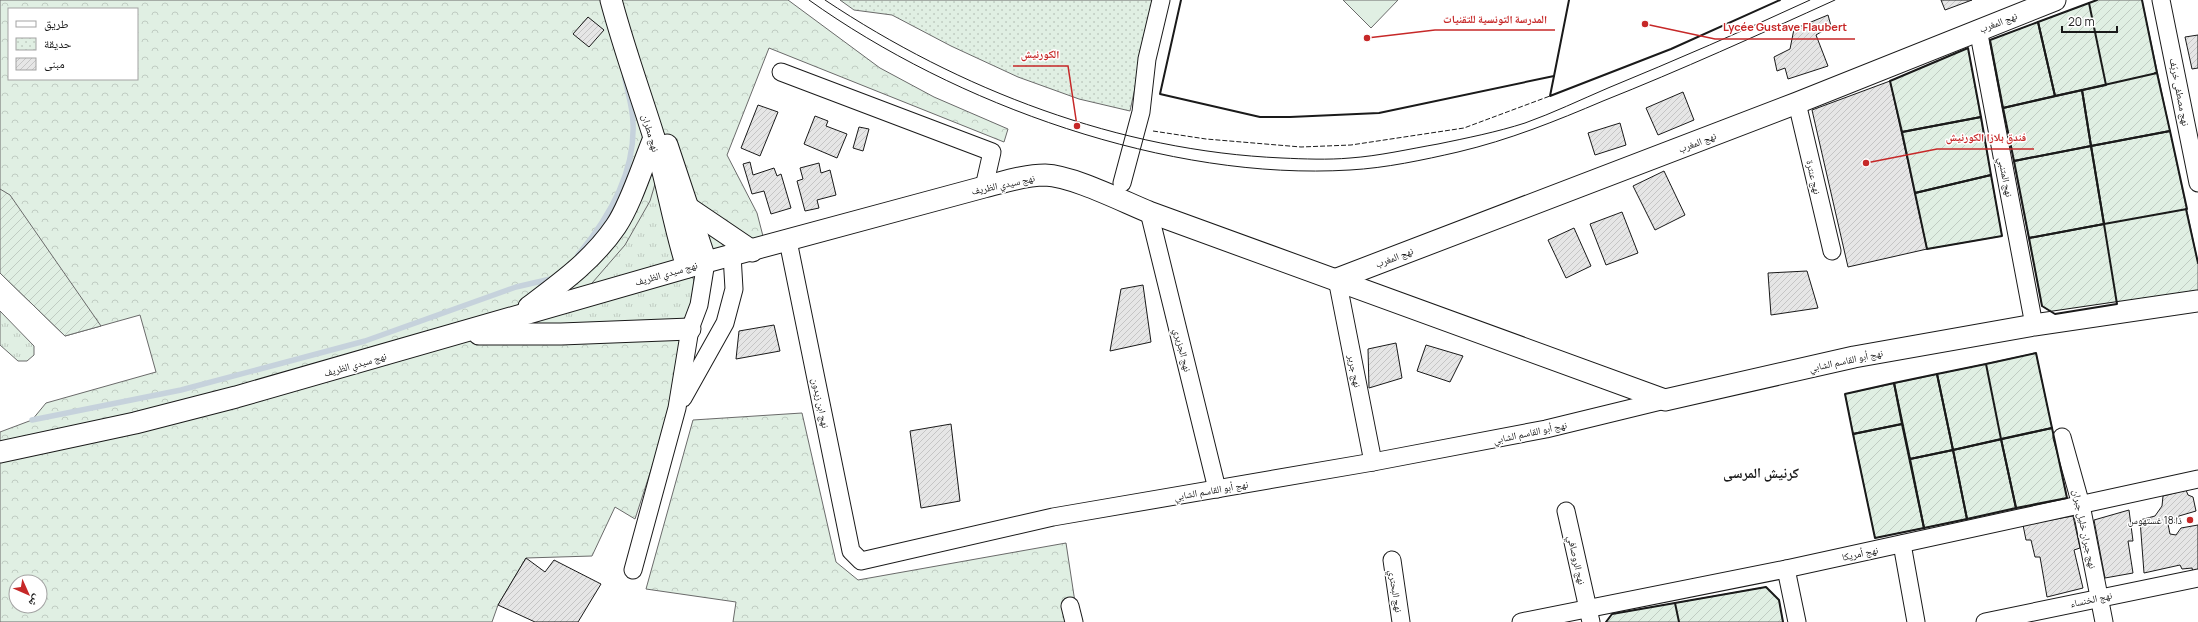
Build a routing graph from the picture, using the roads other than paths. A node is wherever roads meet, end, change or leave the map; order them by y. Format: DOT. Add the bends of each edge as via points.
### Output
graph roads {
  1 [pos="611,0"];
  2 [pos="623,0"];
  3 [pos="1160,0"];
  4 [pos="2055,0"];
  5 [pos="2161,0"];
  6 [pos="1978,29"];
  7 [pos="781,72"];
  8 [pos="1797,103"];
  9 [pos="654,138"];
  10 [pos="1122,183"];
  11 [pos="2198,184"];
  12 [pos="984,187"];
  13 [pos="690,208"];
  14 [pos="1149,212"];
  15 [pos="788,241"];
  16 [pos="752,251"];
  17 [pos="1832,251"];
  18 [pos="732,255"];
  19 [pos="696,264"];
  20 [pos="1336,279"];
  21 [pos="2198,301"];
  22 [pos="520,314"];
  23 [pos="2034,325"];
  24 [pos="690,329"];
  25 [pos="460,334"];
  26 [pos="1665,400"];
  27 [pos="677,408"];
  28 [pos="2062,438"];
  29 [pos="0,452"];
  30 [pos="1373,462"];
  31 [pos="2198,479"];
  32 [pos="1217,488"];
  33 [pos="2080,505"];
  34 [pos="1566,511"];
  35 [pos="1902,544"];
  36 [pos="1392,560"];
  37 [pos="861,561"];
  38 [pos="1786,569"];
  39 [pos="633,570"];
  40 [pos="2198,578"];
  41 [pos="2098,598"];
  42 [pos="1590,615"];
  43 [pos="1401,622"];
  44 [pos="1521,622"];
  45 [pos="1797,622"];
  46 [pos="1916,622"];
  47 [pos="1985,622"];
  48 [pos="2104,622"];
  1 -- 9 [label="street, نهج مطران" via="624,50"];
  2 -- 13 [label="street, نهج مطران" via="660,126"];
  3 -- 10 [label="street" via="1147,60 1141,112"];
  4 -- 6 [label="street, نهج المغرب"];
  5 -- 11 [label="street, نهج مصطفى خريّف"];
  6 -- 8 [label="street, نهج المغرب"];
  6 -- 23 [label="street, نهج المتنبي"];
  7 -- 12 [label="street" via="992,152"];
  8 -- 17 [label="street, نهج عنترة"];
  8 -- 20 [label="street, نهج المغرب"];
  9 -- 19 [label="street, نهج مطران" via="675,228"];
  9 -- 22 [label="street" via="617,225 579,269"];
  12 -- 14 [label="street, نهج سيدي الظريف" via="1046,175 1072,181"];
  12 -- 15 [label="street, نهج سيدي الظريف"];
  13 -- 16 [label="street"];
  13 -- 19 [label="street, نهج مطران"];
  14 -- 20 [label="street, نهج سيدي الظريف"];
  14 -- 32 [label="street, نهج الجزيري"];
  15 -- 16 [label="street, نهج سيدي الظريف"];
  15 -- 37 [label="street, نهج ابن زيدون" via="851,551"];
  16 -- 18 [label="street, نهج سيدي الظريف"];
  18 -- 19 [label="street, نهج سيدي الظريف"];
  18 -- 27 [label="street, نهج سيدي الظريف" via="734,289 725,323"];
  19 -- 22 [label="street, نهج سيدي الظريف"];
  19 -- 24 [label="street, نهج سيدي الظريف" via="699,305"];
  20 -- 26 [label="street, نهج سيدي الظريف"];
  20 -- 30 [label="street, نهج جرير"];
  21 -- 23 [label="street, نهج أبو القاسم الشابي"];
  22 -- 25 [label="street, نهج سيدي الظريف"];
  23 -- 26 [label="street, نهج أبو القاسم الشابي" via="1854,357"];
  24 -- 25 [label="street" via="561,334"];
  24 -- 27 [label="street, نهج سيدي الظريف"];
  25 -- 29 [label="street, نهج سيدي الظريف" via="135,423"];
  26 -- 30 [label="street, نهج أبو القاسم الشابي" via="1546,429"];
  27 -- 39 [label="street, نهج سيدي الظريف"];
  28 -- 33 [label="street, نهج جبران خليل جبران"];
  30 -- 32 [label="street, نهج أبو القاسم الشابي"];
  31 -- 33 [label="street, نهج أمريكا"];
  32 -- 37 [label="street, نهج أبو القاسم الشابي" via="1053,517"];
  33 -- 35 [label="street, نهج أمريكا"];
  33 -- 41 [label="street, نهج جبران خليل جبران"];
  34 -- 42 [label="street, نهج الروصافي"];
  35 -- 38 [label="street, نهج أمريكا"];
  35 -- 46 [label="street"];
  36 -- 43 [label="street, نهج البحتري"];
  38 -- 42 [label="street, نهج أمريكا"];
  38 -- 45 [label="street"];
  40 -- 41 [label="street, نهج الخنساء"];
  41 -- 47 [label="street, نهج الخنساء"];
  41 -- 48 [label="street, نهج جبران خليل جبران"];
  42 -- 44 [label="street, نهج أمريكا"];
}
